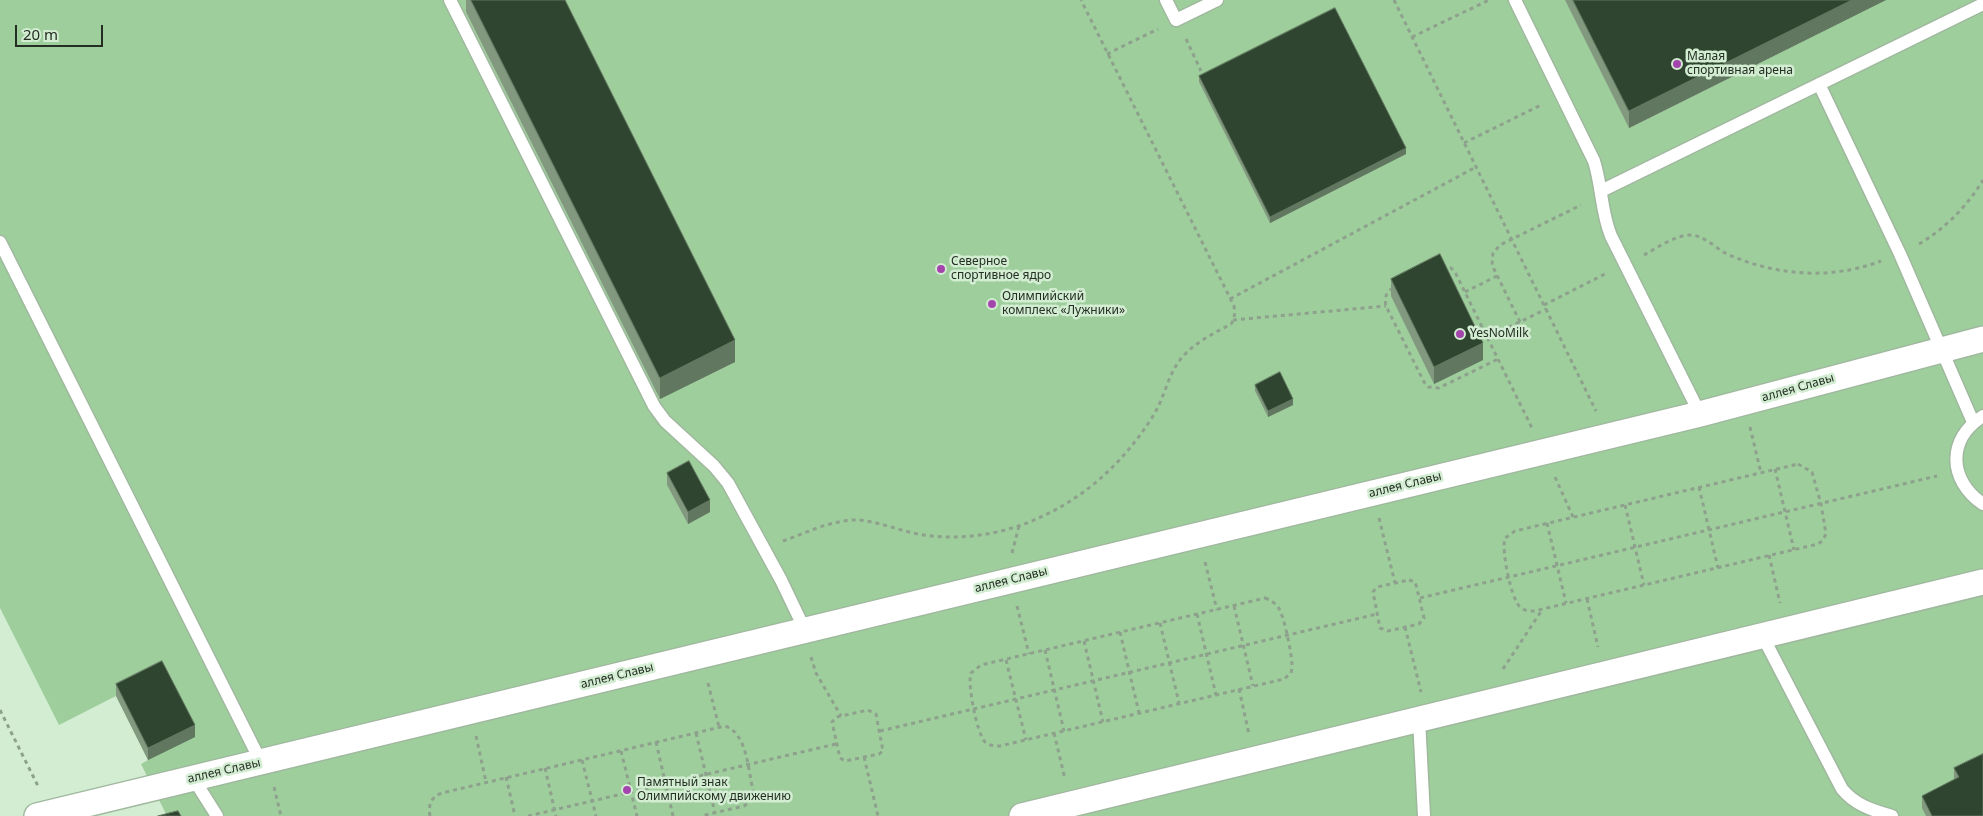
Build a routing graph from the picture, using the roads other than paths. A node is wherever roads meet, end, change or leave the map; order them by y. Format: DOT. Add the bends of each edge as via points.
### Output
graph roads {
  1 [pos="450,0"];
  2 [pos="1166,0"];
  3 [pos="1217,0"];
  4 [pos="1515,0"];
  5 [pos="1983,4"];
  6 [pos="1819,84"];
  7 [pos="1601,193"];
  8 [pos="0,242"];
  9 [pos="1983,339"];
  10 [pos="1942,350"];
  11 [pos="1700,414"];
  12 [pos="1978,419"];
  13 [pos="1983,504"];
  14 [pos="1983,582"];
  15 [pos="804,630"];
  16 [pos="1762,635"];
  17 [pos="1423,718"];
  18 [pos="261,762"];
  19 [pos="193,778"];
  20 [pos="44,814"];
  21 [pos="217,816"];
  22 [pos="1022,816"];
  23 [pos="1424,816"];
  24 [pos="1892,816"];
  1 -- 15 [label="lane" via="654,406 665,421 721,474 788,593"];
  2 -- 3 [label="lane" via="1176,20"];
  4 -- 7 [label="lane" via="1594,161"];
  5 -- 6 [label="lane"];
  6 -- 7 [label="lane"];
  6 -- 10 [label="lane"];
  7 -- 11 [label="lane" via="1609,230"];
  8 -- 18 [label="lane"];
  9 -- 10 [label="street, аллея Славы"];
  10 -- 11 [label="street, аллея Славы"];
  10 -- 12 [label="lane"];
  11 -- 15 [label="street, аллея Славы"];
  12 -- 13 [label="lane" via="1964,432 1956,458 1957,472 1963,485"];
  14 -- 16 [label="street"];
  15 -- 18 [label="street, аллея Славы"];
  16 -- 17 [label="street"];
  16 -- 24 [label="lane" via="1842,789 1854,801"];
  17 -- 22 [label="street"];
  17 -- 23 [label="lane"];
  18 -- 19 [label="street, аллея Славы"];
  19 -- 20 [label="street, аллея Славы"];
  19 -- 21 [label="lane"];
}
